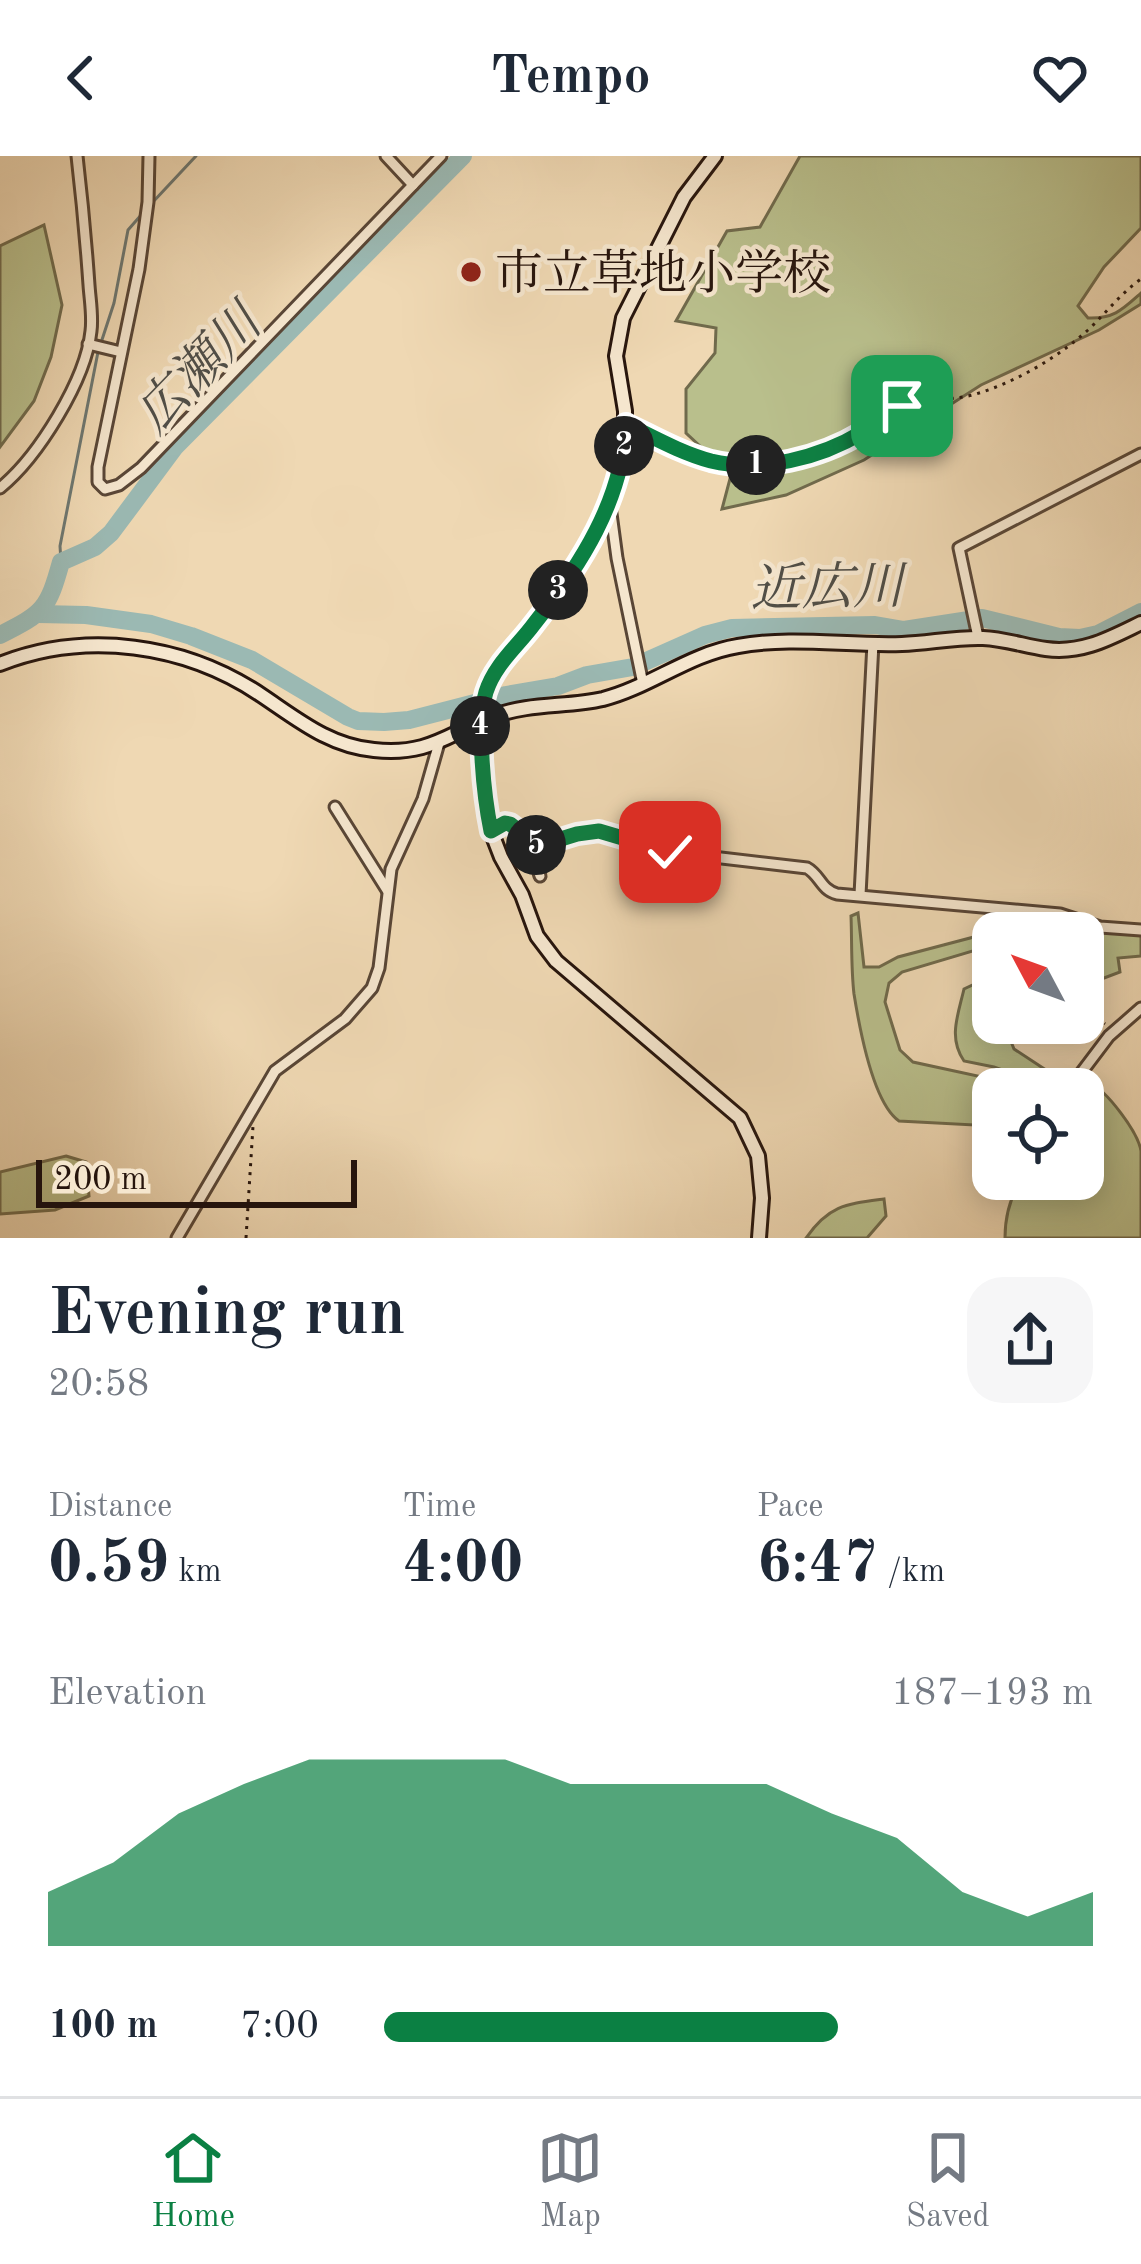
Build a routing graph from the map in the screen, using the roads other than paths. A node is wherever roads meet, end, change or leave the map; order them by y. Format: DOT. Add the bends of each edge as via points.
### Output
graph roads {
  1 [pos="76,156"];
  2 [pos="149,156"];
  3 [pos="386,156"];
  4 [pos="441,156"];
  5 [pos="716,156"];
  6 [pos="413,184"];
  7 [pos="88,344"];
  8 [pos="121,352"];
  9 [pos="1141,454"];
  10 [pos="0,488"];
  11 [pos="610,504"];
  12 [pos="1141,623"];
  13 [pos="977,633"];
  14 [pos="872,643"];
  15 [pos="0,664"];
  16 [pos="642,679"];
  17 [pos="480,722"];
  18 [pos="439,743"];
  19 [pos="335,807"];
  20 [pos="491,831"];
  21 [pos="541,846"];
  22 [pos="540,876"];
  23 [pos="387,890"];
  24 [pos="860,895"];
  25 [pos="1141,930"];
  26 [pos="1141,1008"];
  27 [pos="1085,1068"];
  28 [pos="177,1238"];
  29 [pos="759,1238"];
  1 -- 7 [label="street"];
  2 -- 8 [label="street" via="145,230"];
  3 -- 6 [label="street"];
  4 -- 6 [label="street"];
  5 -- 11 [label="street" via="685,197 623,318 616,356 626,424"];
  6 -- 8 [label="street" via="156,454 105,489 97,475"];
  7 -- 8 [label="street"];
  7 -- 10 [label="street" via="58,418"];
  9 -- 13 [label="street" via="959,548"];
  11 -- 16 [label="street"];
  11 -- 17 [label="street" via="491,678"];
  12 -- 13 [label="street" via="1058,650"];
  13 -- 14 [label="street"];
  14 -- 16 [label="street" via="738,646"];
  14 -- 24 [label="street"];
  15 -- 18 [label="street" via="50,649 145,648 224,673 343,744 393,751"];
  16 -- 17 [label="street" via="604,699"];
  17 -- 18 [label="street"];
  17 -- 20 [label="street"];
  18 -- 23 [label="street"];
  19 -- 23 [label="street"];
  20 -- 21 [label="street" via="510,824"];
  20 -- 29 [label="street" via="549,953 747,1127 761,1178"];
  21 -- 22 [label="street"];
  21 -- 24 [label="street" via="599,831 670,852 807,868 831,892"];
  23 -- 28 [label="street" via="372,988 345,1019 281,1064"];
  24 -- 25 [label="street"];
  26 -- 27 [label="street"];
}
